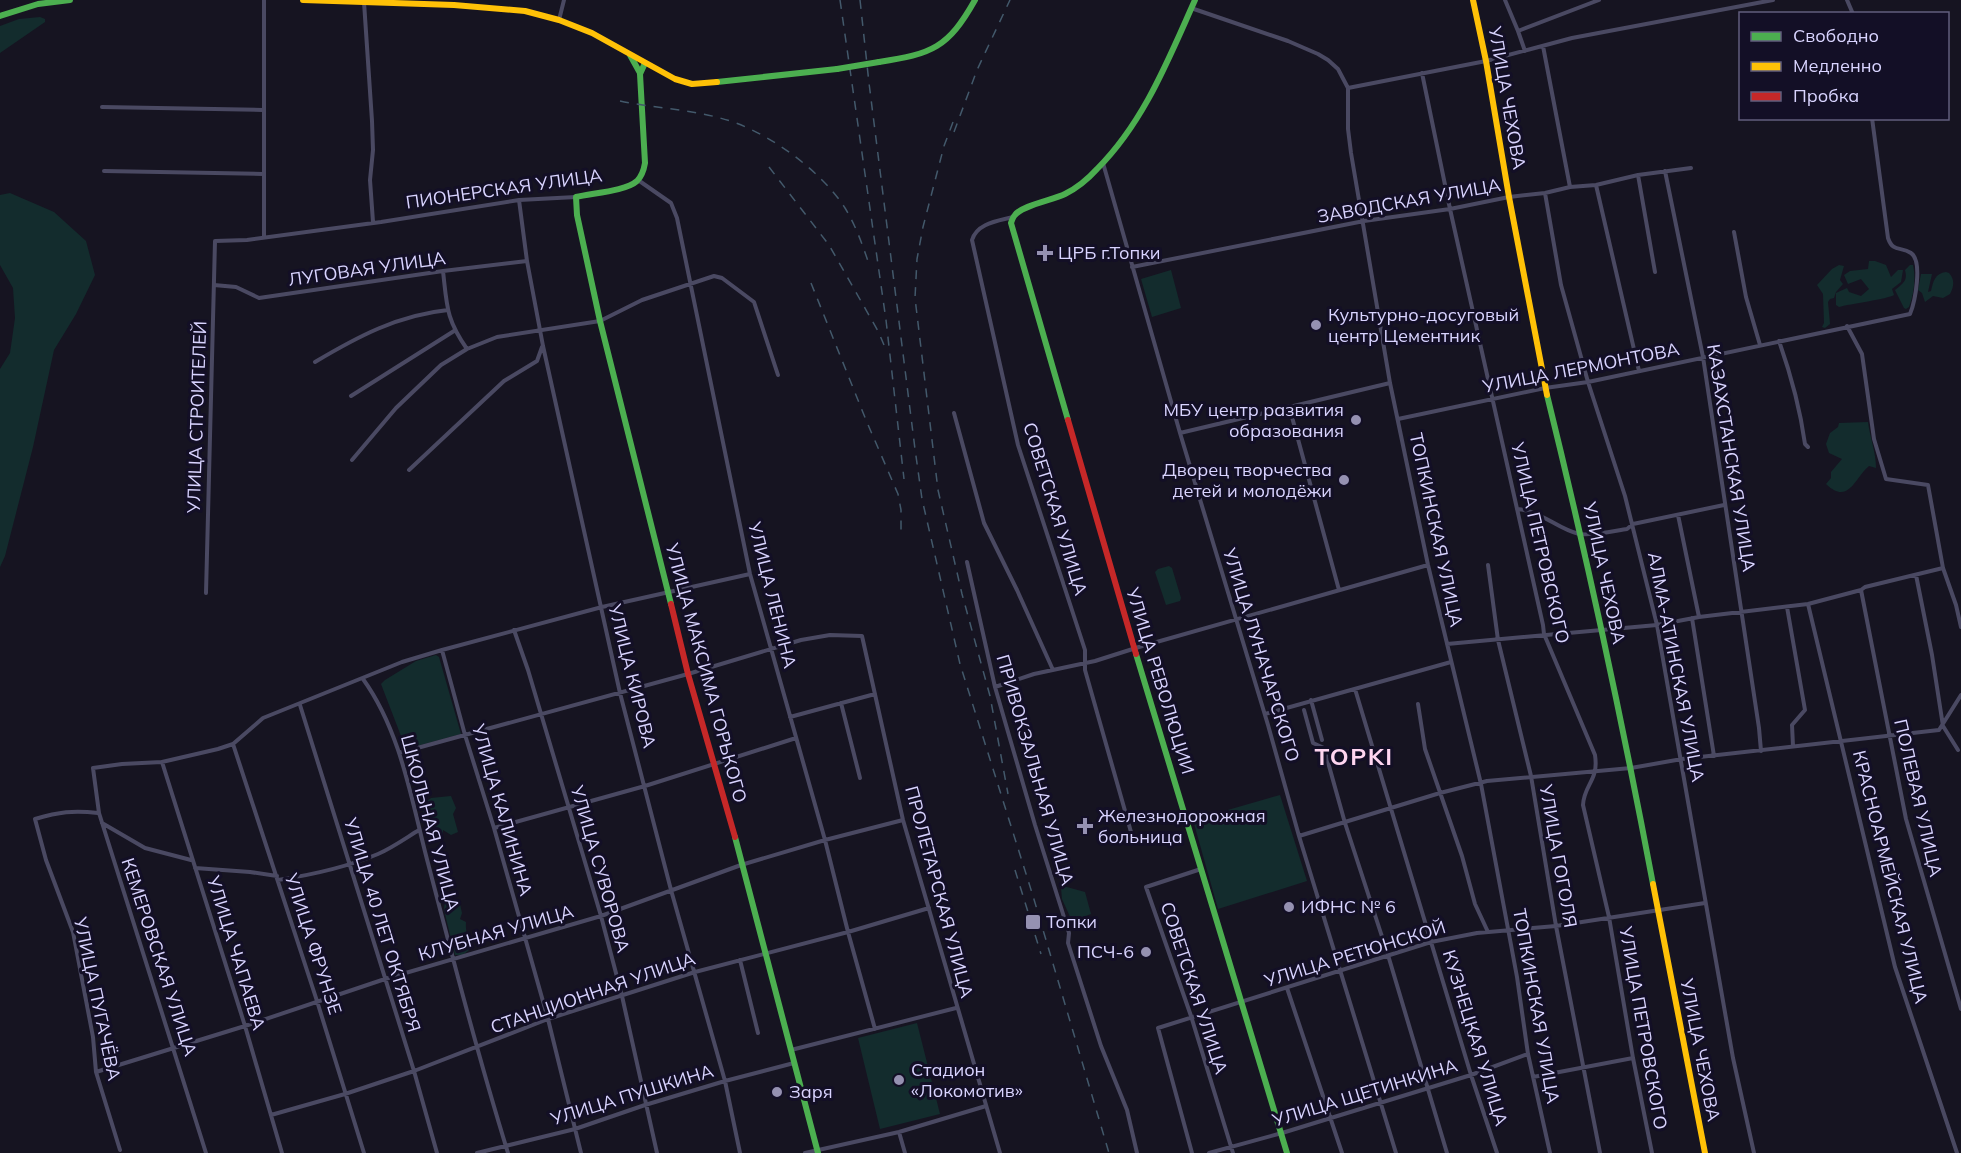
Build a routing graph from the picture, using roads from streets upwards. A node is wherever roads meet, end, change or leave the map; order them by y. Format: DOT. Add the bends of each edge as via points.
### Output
graph roads {
  1 [pos="70,0"];
  2 [pos="264,0"];
  3 [pos="303,0"];
  4 [pos="564,0"];
  5 [pos="975,0"];
  6 [pos="1195,0"];
  7 [pos="1473,0"];
  8 [pos="1505,0"];
  9 [pos="1599,0"];
  10 [pos="1773,0"];
  11 [pos="364,2"];
  12 [pos="1191,8"];
  13 [pos="0,16"];
  14 [pos="559,20"];
  15 [pos="1518,31"];
  16 [pos="1542,46"];
  17 [pos="1525,51"];
  18 [pos="629,54"];
  19 [pos="1486,61"];
  20 [pos="645,63"];
  21 [pos="1422,73"];
  22 [pos="640,74"];
  23 [pos="1348,88"];
  24 [pos="102,107"];
  25 [pos="263,110"];
  26 [pos="1872,120"];
  27 [pos="1103,163"];
  28 [pos="1691,168"];
  29 [pos="104,171"];
  30 [pos="1665,171"];
  31 [pos="263,174"];
  32 [pos="1638,175"];
  33 [pos="638,180"];
  34 [pos="1596,185"];
  35 [pos="1570,187"];
  36 [pos="1545,193"];
  37 [pos="576,197"];
  38 [pos="1509,197"];
  39 [pos="519,200"];
  40 [pos="1450,209"];
  41 [pos="1013,217"];
  42 [pos="1364,221"];
  43 [pos="373,222"];
  44 [pos="1734,232"];
  45 [pos="264,237"];
  46 [pos="215,241"];
  47 [pos="527,261"];
  48 [pos="1132,267"];
  49 [pos="443,271"];
  50 [pos="1655,272"];
  51 [pos="690,283"];
  52 [pos="214,285"];
  53 [pos="448,310"];
  54 [pos="600,321"];
  55 [pos="1848,326"];
  56 [pos="454,331"];
  57 [pos="540,331"];
  58 [pos="1779,341"];
  59 [pos="1760,345"];
  60 [pos="543,346"];
  61 [pos="467,349"];
  62 [pos="1703,357"];
  63 [pos="315,362"];
  64 [pos="1639,371"];
  65 [pos="778,375"];
  66 [pos="1588,382"];
  67 [pos="1390,383"];
  68 [pos="1545,388"];
  69 [pos="351,396"];
  70 [pos="1494,400"];
  71 [pos="1289,406"];
  72 [pos="954,413"];
  73 [pos="1398,419"];
  74 [pos="1180,433"];
  75 [pos="1808,447"];
  76 [pos="351,460"];
  77 [pos="410,471"];
  78 [pos="1724,505"];
  79 [pos="1517,509"];
  80 [pos="1678,515"];
  81 [pos="1633,524"];
  82 [pos="1581,534"];
  83 [pos="967,562"];
  84 [pos="1428,565"];
  85 [pos="1488,565"];
  86 [pos="1943,568"];
  87 [pos="750,574"];
  88 [pos="1916,575"];
  89 [pos="1339,590"];
  90 [pos="1861,590"];
  91 [pos="206,592"];
  92 [pos="668,593"];
  93 [pos="1808,604"];
  94 [pos="602,607"];
  95 [pos="1787,607"];
  96 [pos="1741,612"];
  97 [pos="1699,617"];
  98 [pos="1692,618"];
  99 [pos="1236,620"];
  100 [pos="1657,625"];
  101 [pos="1961,627"];
  102 [pos="514,630"];
  103 [pos="1600,631"];
  104 [pos="1544,634"];
  105 [pos="1498,640"];
  106 [pos="1447,644"];
  107 [pos="770,649"];
  108 [pos="1134,649"];
  109 [pos="442,650"];
  110 [pos="1450,662"];
  111 [pos="1086,663"];
  112 [pos="1053,670"];
  113 [pos="688,674"];
  114 [pos="363,679"];
  115 [pos="995,687"];
  116 [pos="1355,689"];
  117 [pos="620,693"];
  118 [pos="875,694"];
  119 [pos="1961,695"];
  120 [pos="1311,700"];
  121 [pos="842,704"];
  122 [pos="1418,704"];
  123 [pos="300,705"];
  124 [pos="1304,710"];
  125 [pos="540,714"];
  126 [pos="1265,714"];
  127 [pos="790,717"];
  128 [pos="1943,726"];
  129 [pos="465,735"];
  130 [pos="1889,736"];
  131 [pos="796,738"];
  132 [pos="1322,740"];
  133 [pos="1842,742"];
  134 [pos="233,744"];
  135 [pos="1793,747"];
  136 [pos="1958,750"];
  137 [pos="1761,751"];
  138 [pos="399,753"];
  139 [pos="1714,756"];
  140 [pos="1682,759"];
  141 [pos="162,762"];
  142 [pos="715,764"];
  143 [pos="1631,768"];
  144 [pos="1596,770"];
  145 [pos="1531,776"];
  146 [pos="860,778"];
  147 [pos="1481,784"];
  148 [pos="645,786"];
  149 [pos="1440,793"];
  150 [pos="568,806"];
  151 [pos="1392,809"];
  152 [pos="99,813"];
  153 [pos="903,820"];
  154 [pos="102,823"];
  155 [pos="1345,823"];
  156 [pos="494,828"];
  157 [pos="419,830"];
  158 [pos="1131,831"];
  159 [pos="1299,837"];
  160 [pos="825,840"];
  161 [pos="192,860"];
  162 [pos="349,863"];
  163 [pos="741,865"];
  164 [pos="195,868"];
  165 [pos="1201,869"];
  166 [pos="277,878"];
  167 [pos="672,890"];
  168 [pos="1705,903"];
  169 [pos="928,909"];
  170 [pos="1658,910"];
  171 [pos="601,916"];
  172 [pos="1609,917"];
  173 [pos="1556,926"];
  174 [pos="1508,930"];
  175 [pos="848,932"];
  176 [pos="1488,932"];
  177 [pos="525,939"];
  178 [pos="1431,942"];
  179 [pos="766,952"];
  180 [pos="1388,955"];
  181 [pos="740,960"];
  182 [pos="454,961"];
  183 [pos="1341,971"];
  184 [pos="695,972"];
  185 [pos="385,979"];
  186 [pos="1287,988"];
  187 [pos="622,996"];
  188 [pos="317,1001"];
  189 [pos="1241,1002"];
  190 [pos="956,1008"];
  191 [pos="1961,1009"];
  192 [pos="1191,1017"];
  193 [pos="548,1019"];
  194 [pos="245,1026"];
  195 [pos="875,1029"];
  196 [pos="758,1033"];
  197 [pos="174,1047"];
  198 [pos="478,1048"];
  199 [pos="791,1050"];
  200 [pos="1528,1054"];
  201 [pos="1633,1058"];
  202 [pos="795,1063"];
  203 [pos="1583,1067"];
  204 [pos="414,1071"];
  205 [pos="96,1072"];
  206 [pos="1471,1075"];
  207 [pos="1533,1077"];
  208 [pos="725,1081"];
  209 [pos="1426,1088"];
  210 [pos="345,1094"];
  211 [pos="1382,1103"];
  212 [pos="645,1105"];
  213 [pos="986,1106"];
  214 [pos="271,1115"];
  215 [pos="1331,1117"];
  216 [pos="575,1129"];
  217 [pos="898,1132"];
  218 [pos="1282,1133"];
  219 [pos="506,1145"];
  220 [pos="120,1150"];
  221 [pos="1233,1150"];
  222 [pos="818,1151"];
  223 [pos="206,1153"];
  224 [pos="282,1153"];
  225 [pos="364,1153"];
  226 [pos="436,1153"];
  227 [pos="477,1153"];
  228 [pos="508,1153"];
  229 [pos="581,1153"];
  230 [pos="657,1153"];
  231 [pos="740,1153"];
  232 [pos="805,1153"];
  233 [pos="904,1153"];
  234 [pos="1000,1153"];
  235 [pos="1137,1153"];
  236 [pos="1192,1153"];
  237 [pos="1209,1153"];
  238 [pos="1287,1153"];
  239 [pos="1342,1153"];
  240 [pos="1396,1153"];
  241 [pos="1447,1153"];
  242 [pos="1497,1153"];
  243 [pos="1550,1153"];
  244 [pos="1600,1153"];
  245 [pos="1652,1153"];
  246 [pos="1705,1153"];
  247 [pos="1754,1153"];
  248 [pos="1957,1153"];
  1 -- 13 [label="street" via="38,4"];
  2 -- 25 [label="street"];
  3 -- 11 [label="street"];
  4 -- 14 [label="street"];
  5 -- 20 [label="street, bridge" via="958,30 922,55 837,69 692,84"];
  6 -- 12 [label="street"];
  7 -- 19 [label="street, УЛИЦА ЧЕХОВА"];
  8 -- 15 [label="street"];
  9 -- 15 [label="street"];
  10 -- 16 [label="street"];
  11 -- 14 [label="street" via="511,9"];
  11 -- 43 [label="street"];
  12 -- 23 [label="street" via="1318,54 1338,69"];
  12 -- 27 [label="street" via="1150,98"];
  14 -- 18 [label="street"];
  15 -- 17 [label="street"];
  16 -- 17 [label="street"];
  16 -- 35 [label="street"];
  17 -- 19 [label="street"];
  18 -- 20 [label="street"];
  18 -- 22 [label="street"];
  19 -- 21 [label="street"];
  19 -- 38 [label="street, УЛИЦА ЧЕХОВА"];
  20 -- 22 [label="street"];
  21 -- 23 [label="street"];
  21 -- 40 [label="street, УЛИЦА ПЕТРОВСКОГО"];
  22 -- 33 [label="street" via="645,163"];
  23 -- 42 [label="street, ТОПКИНСКАЯ УЛИЦА" via="1348,129"];
  24 -- 25 [label="street"];
  25 -- 31 [label="street"];
  26 -- 55 [label="street, УЛИЦА ЛЕРМОНТОВА" via="1891,245 1911,253 1916,260 1915,302 1910,314"];
  27 -- 41 [label="street" via="1068,193 1020,210"];
  27 -- 48 [label="street, УЛИЦА ЛУНАЧАРСКОГО"];
  28 -- 30 [label="street, ЗАВОДСКАЯ УЛИЦА"];
  29 -- 31 [label="street"];
  30 -- 32 [label="street, ЗАВОДСКАЯ УЛИЦА"];
  30 -- 62 [label="street, КАЗАХСТАНСКАЯ УЛИЦА"];
  31 -- 45 [label="street"];
  32 -- 34 [label="street, ЗАВОДСКАЯ УЛИЦА"];
  32 -- 50 [label="street"];
  33 -- 37 [label="street, ПИОНЕРСКАЯ УЛИЦА"];
  33 -- 51 [label="street, УЛИЦА ЛЕНИНА" via="673,207"];
  34 -- 35 [label="street, ЗАВОДСКАЯ УЛИЦА"];
  34 -- 64 [label="street"];
  35 -- 36 [label="street, ЗАВОДСКАЯ УЛИЦА"];
  36 -- 38 [label="street, ЗАВОДСКАЯ УЛИЦА"];
  36 -- 66 [label="street, АЛМА-АТИНСКАЯ УЛИЦА" via="1561,285"];
  37 -- 39 [label="street, ПИОНЕРСКАЯ УЛИЦА"];
  37 -- 54 [label="street, УЛИЦА МАКСИМА ГОРЬКОГО"];
  38 -- 40 [label="street, ЗАВОДСКАЯ УЛИЦА"];
  38 -- 68 [label="street, УЛИЦА ЧЕХОВА"];
  39 -- 43 [label="street, ПИОНЕРСКАЯ УЛИЦА"];
  39 -- 47 [label="street, УЛИЦА КИРОВА"];
  40 -- 42 [label="street, ЗАВОДСКАЯ УЛИЦА"];
  40 -- 70 [label="street, УЛИЦА ПЕТРОВСКОГО"];
  41 -- 108 [label="street, УЛИЦА РЕВОЛЮЦИИ" via="1012,227"];
  41 -- 111 [label="street, СОВЕТСКАЯ УЛИЦА" via="979,229 972,240 1018,445"];
  42 -- 48 [label="street, ЗАВОДСКАЯ УЛИЦА"];
  42 -- 67 [label="street, ТОПКИНСКАЯ УЛИЦА"];
  43 -- 45 [label="street, ПИОНЕРСКАЯ УЛИЦА"];
  44 -- 59 [label="street"];
  45 -- 46 [label="street, ПИОНЕРСКАЯ УЛИЦА"];
  46 -- 52 [label="street, УЛИЦА СТРОИТЕЛЕЙ"];
  47 -- 49 [label="street, ЛУГОВАЯ УЛИЦА"];
  47 -- 57 [label="street, УЛИЦА КИРОВА"];
  48 -- 74 [label="street, УЛИЦА ЛУНАЧАРСКОГО"];
  49 -- 52 [label="street, ЛУГОВАЯ УЛИЦА" via="259,298 236,287"];
  49 -- 53 [label="street"];
  51 -- 54 [label="street" via="642,300"];
  51 -- 65 [label="street" via="719,276 754,302"];
  51 -- 87 [label="street, УЛИЦА ЛЕНИНА"];
  52 -- 91 [label="street, УЛИЦА СТРОИТЕЛЕЙ"];
  53 -- 56 [label="street"];
  53 -- 63 [label="street" via="430,311 381,327"];
  54 -- 57 [label="street"];
  54 -- 92 [label="street, УЛИЦА МАКСИМА ГОРЬКОГО"];
  55 -- 58 [label="street, УЛИЦА ЛЕРМОНТОВА"];
  55 -- 86 [label="street" via="1862,354 1874,439 1887,479 1928,485"];
  56 -- 61 [label="street"];
  56 -- 69 [label="street"];
  57 -- 60 [label="street, УЛИЦА КИРОВА"];
  57 -- 61 [label="street" via="497,337"];
  58 -- 59 [label="street, УЛИЦА ЛЕРМОНТОВА"];
  58 -- 75 [label="street"];
  59 -- 62 [label="street, УЛИЦА ЛЕРМОНТОВА"];
  60 -- 77 [label="street" via="537,361 496,388"];
  60 -- 94 [label="street, УЛИЦА КИРОВА"];
  61 -- 76 [label="street" via="441,365 396,408"];
  62 -- 64 [label="street, УЛИЦА ЛЕРМОНТОВА"];
  62 -- 78 [label="street, КАЗАХСТАНСКАЯ УЛИЦА"];
  64 -- 66 [label="street, УЛИЦА ЛЕРМОНТОВА"];
  66 -- 68 [label="street, УЛИЦА ЛЕРМОНТОВА"];
  66 -- 81 [label="street, АЛМА-АТИНСКАЯ УЛИЦА"];
  67 -- 71 [label="street"];
  67 -- 73 [label="street, ТОПКИНСКАЯ УЛИЦА"];
  68 -- 70 [label="street, УЛИЦА ЛЕРМОНТОВА"];
  68 -- 82 [label="street, УЛИЦА ЧЕХОВА"];
  70 -- 73 [label="street, УЛИЦА ЛЕРМОНТОВА"];
  70 -- 79 [label="street, УЛИЦА ПЕТРОВСКОГО"];
  71 -- 74 [label="street"];
  71 -- 89 [label="street"];
  72 -- 112 [label="street" via="984,523"];
  73 -- 84 [label="street, ТОПКИНСКАЯ УЛИЦА"];
  74 -- 99 [label="street, УЛИЦА ЛУНАЧАРСКОГО"];
  78 -- 80 [label="street"];
  78 -- 96 [label="street, КАЗАХСТАНСКАЯ УЛИЦА"];
  79 -- 82 [label="street" via="1536,513"];
  79 -- 104 [label="street, УЛИЦА ПЕТРОВСКОГО"];
  80 -- 81 [label="street"];
  80 -- 97 [label="street"];
  81 -- 82 [label="street" via="1627,529"];
  81 -- 100 [label="street, АЛМА-АТИНСКАЯ УЛИЦА"];
  82 -- 103 [label="street, УЛИЦА ЧЕХОВА"];
  83 -- 115 [label="street, ПРИВОКЗАЛЬНАЯ УЛИЦА"];
  84 -- 89 [label="street"];
  84 -- 106 [label="street, ТОПКИНСКАЯ УЛИЦА"];
  85 -- 105 [label="street, УЛИЦА ГОГОЛЯ"];
  86 -- 88 [label="street"];
  86 -- 101 [label="street"];
  87 -- 92 [label="street"];
  87 -- 107 [label="street, УЛИЦА ЛЕНИНА"];
  88 -- 90 [label="street"];
  88 -- 128 [label="street"];
  89 -- 99 [label="street"];
  90 -- 93 [label="street"];
  90 -- 130 [label="street, ПОЛЕВАЯ УЛИЦА"];
  92 -- 94 [label="street"];
  92 -- 113 [label="street, УЛИЦА МАКСИМА ГОРЬКОГО"];
  93 -- 95 [label="street"];
  93 -- 133 [label="street, КРАСНОАРМЕЙСКАЯ УЛИЦА"];
  94 -- 102 [label="street"];
  94 -- 117 [label="street, УЛИЦА КИРОВА"];
  95 -- 96 [label="street"];
  95 -- 135 [label="street" via="1805,710 1792,726"];
  96 -- 97 [label="street"];
  96 -- 137 [label="street, КАЗАХСТАНСКАЯ УЛИЦА"];
  97 -- 98 [label="street"];
  98 -- 100 [label="street"];
  98 -- 139 [label="street"];
  99 -- 108 [label="street"];
  99 -- 126 [label="street, УЛИЦА ЛУНАЧАРСКОГО"];
  100 -- 103 [label="street"];
  100 -- 140 [label="street, АЛМА-АТИНСКАЯ УЛИЦА"];
  102 -- 109 [label="street"];
  102 -- 125 [label="street, УЛИЦА СУВОРОВА"];
  103 -- 104 [label="street"];
  103 -- 143 [label="street, УЛИЦА ЧЕХОВА"];
  104 -- 105 [label="street"];
  104 -- 144 [label="street, УЛИЦА ПЕТРОВСКОГО" via="1591,743"];
  105 -- 106 [label="street"];
  105 -- 145 [label="street, УЛИЦА ГОГОЛЯ"];
  106 -- 110 [label="street, ТОПКИНСКАЯ УЛИЦА"];
  107 -- 113 [label="street"];
  107 -- 118 [label="street, ПРОЛЕТАРСКАЯ УЛИЦА" via="830,635 862,636"];
  107 -- 127 [label="street, УЛИЦА ЛЕНИНА"];
  108 -- 111 [label="street"];
  108 -- 165 [label="street, УЛИЦА РЕВОЛЮЦИИ"];
  109 -- 114 [label="street"];
  109 -- 129 [label="street, УЛИЦА КАЛИНИНА"];
  110 -- 116 [label="street"];
  110 -- 147 [label="street, ТОПКИНСКАЯ УЛИЦА"];
  111 -- 112 [label="street"];
  111 -- 158 [label="street, СОВЕТСКАЯ УЛИЦА"];
  112 -- 115 [label="street"];
  113 -- 117 [label="street"];
  113 -- 142 [label="street, УЛИЦА МАКСИМА ГОРЬКОГО"];
  114 -- 123 [label="street"];
  114 -- 138 [label="street, ШКОЛЬНАЯ УЛИЦА" via="379,703"];
  115 -- 235 [label="street, ПРИВОКЗАЛЬНАЯ УЛИЦА" via="1069,933 1068,943 1101,1046 1127,1110"];
  116 -- 120 [label="street"];
  116 -- 151 [label="street, КУЗНЕЦКАЯ УЛИЦА"];
  117 -- 125 [label="street"];
  117 -- 148 [label="street, УЛИЦА КИРОВА"];
  118 -- 121 [label="street"];
  118 -- 153 [label="street, ПРОЛЕТАРСКАЯ УЛИЦА"];
  119 -- 128 [label="street"];
  120 -- 126 [label="street"];
  120 -- 132 [label="street"];
  121 -- 127 [label="street"];
  121 -- 146 [label="street"];
  122 -- 149 [label="street, ТОПКИНСКАЯ УЛИЦА" via="1425,749"];
  123 -- 134 [label="street" via="263,718"];
  123 -- 162 [label="street, УЛИЦА 40 ЛЕТ ОКТЯБРЯ"];
  124 -- 155 [label="street" via="1313,743 1324,748"];
  125 -- 129 [label="street"];
  125 -- 150 [label="street, УЛИЦА СУВОРОВА"];
  126 -- 159 [label="street, УЛИЦА ЛУНАЧАРСКОГО"];
  127 -- 131 [label="street, УЛИЦА ЛЕНИНА"];
  128 -- 130 [label="street" via="1939,730"];
  128 -- 136 [label="street"];
  129 -- 138 [label="street"];
  129 -- 156 [label="street, УЛИЦА КАЛИНИНА"];
  130 -- 133 [label="street"];
  130 -- 191 [label="street, ПОЛЕВАЯ УЛИЦА" via="1906,819"];
  131 -- 142 [label="street"];
  131 -- 160 [label="street, УЛИЦА ЛЕНИНА"];
  133 -- 135 [label="street"];
  133 -- 248 [label="street, КРАСНОАРМЕЙСКАЯ УЛИЦА" via="1895,967"];
  134 -- 141 [label="street"];
  134 -- 166 [label="street, УЛИЦА ФРУНЗЕ"];
  135 -- 137 [label="street"];
  137 -- 139 [label="street"];
  138 -- 157 [label="street, ШКОЛЬНАЯ УЛИЦА"];
  139 -- 140 [label="street"];
  140 -- 143 [label="street"];
  140 -- 168 [label="street, АЛМА-АТИНСКАЯ УЛИЦА"];
  141 -- 152 [label="street, КЕМЕРОВСКАЯ УЛИЦА" via="93,768"];
  141 -- 161 [label="street, УЛИЦА ЧАПАЕВА"];
  142 -- 148 [label="street"];
  142 -- 163 [label="street, УЛИЦА МАКСИМА ГОРЬКОГО"];
  143 -- 144 [label="street"];
  143 -- 170 [label="street, УЛИЦА ЧЕХОВА"];
  144 -- 145 [label="street"];
  144 -- 172 [label="street, УЛИЦА ПЕТРОВСКОГО" via="1583,805"];
  145 -- 147 [label="street"];
  145 -- 173 [label="street, УЛИЦА ГОГОЛЯ"];
  147 -- 149 [label="street"];
  147 -- 174 [label="street, ТОПКИНСКАЯ УЛИЦА"];
  148 -- 150 [label="street"];
  148 -- 167 [label="street, УЛИЦА КИРОВА"];
  149 -- 151 [label="street"];
  149 -- 176 [label="street, ТОПКИНСКАЯ УЛИЦА" via="1475,904"];
  150 -- 156 [label="street"];
  150 -- 171 [label="street, УЛИЦА СУВОРОВА"];
  151 -- 155 [label="street"];
  151 -- 178 [label="street, КУЗНЕЦКАЯ УЛИЦА"];
  152 -- 154 [label="street, КЕМЕРОВСКАЯ УЛИЦА"];
  152 -- 205 [label="street, УЛИЦА ПУГАЧЁВА" via="58,812 35,819 73,932"];
  153 -- 160 [label="street, КЛУБНАЯ УЛИЦА"];
  153 -- 169 [label="street, ПРОЛЕТАРСКАЯ УЛИЦА"];
  154 -- 161 [label="street" via="145,848"];
  154 -- 197 [label="street, КЕМЕРОВСКАЯ УЛИЦА"];
  155 -- 159 [label="street"];
  155 -- 180 [label="street"];
  156 -- 177 [label="street, УЛИЦА КАЛИНИНА"];
  157 -- 162 [label="street" via="379,853"];
  157 -- 182 [label="street, ШКОЛЬНАЯ УЛИЦА"];
  159 -- 183 [label="street, УЛИЦА ЛУНАЧАРСКОГО"];
  160 -- 163 [label="street, КЛУБНАЯ УЛИЦА"];
  160 -- 175 [label="street, УЛИЦА ЛЕНИНА"];
  161 -- 164 [label="street, УЛИЦА ЧАПАЕВА"];
  162 -- 166 [label="street" via="290,879"];
  162 -- 185 [label="street, УЛИЦА 40 ЛЕТ ОКТЯБРЯ"];
  163 -- 167 [label="street, КЛУБНАЯ УЛИЦА"];
  163 -- 179 [label="street, УЛИЦА МАКСИМА ГОРЬКОГО"];
  164 -- 166 [label="street"];
  164 -- 194 [label="street, УЛИЦА ЧАПАЕВА"];
  165 -- 189 [label="street, УЛИЦА РЕВОЛЮЦИИ"];
  165 -- 192 [label="street, СОВЕТСКАЯ УЛИЦА" via="1146,887"];
  166 -- 188 [label="street, УЛИЦА ФРУНЗЕ"];
  167 -- 171 [label="street, КЛУБНАЯ УЛИЦА"];
  167 -- 184 [label="street, УЛИЦА КИРОВА"];
  168 -- 170 [label="street, УЛИЦА РЕТЮНСКОЙ"];
  168 -- 247 [label="street, АЛМА-АТИНСКАЯ УЛИЦА"];
  169 -- 175 [label="street, СТАНЦИОННАЯ УЛИЦА"];
  169 -- 190 [label="street, ПРОЛЕТАРСКАЯ УЛИЦА"];
  170 -- 172 [label="street, УЛИЦА РЕТЮНСКОЙ"];
  170 -- 246 [label="street, УЛИЦА ЧЕХОВА"];
  171 -- 177 [label="street, КЛУБНАЯ УЛИЦА"];
  171 -- 187 [label="street, УЛИЦА СУВОРОВА"];
  172 -- 173 [label="street, УЛИЦА РЕТЮНСКОЙ"];
  172 -- 201 [label="street, УЛИЦА ПЕТРОВСКОГО"];
  173 -- 174 [label="street, УЛИЦА РЕТЮНСКОЙ"];
  173 -- 203 [label="street, УЛИЦА ГОГОЛЯ"];
  174 -- 176 [label="street, УЛИЦА РЕТЮНСКОЙ"];
  174 -- 200 [label="street, ТОПКИНСКАЯ УЛИЦА"];
  175 -- 179 [label="street, СТАНЦИОННАЯ УЛИЦА"];
  175 -- 195 [label="street, УЛИЦА ЛЕНИНА"];
  176 -- 178 [label="street, УЛИЦА РЕТЮНСКОЙ"];
  177 -- 182 [label="street, КЛУБНАЯ УЛИЦА"];
  177 -- 193 [label="street, УЛИЦА КАЛИНИНА"];
  178 -- 180 [label="street, УЛИЦА РЕТЮНСКОЙ"];
  178 -- 206 [label="street, КУЗНЕЦКАЯ УЛИЦА"];
  179 -- 181 [label="street, СТАНЦИОННАЯ УЛИЦА"];
  179 -- 199 [label="street, УЛИЦА МАКСИМА ГОРЬКОГО"];
  180 -- 183 [label="street, УЛИЦА РЕТЮНСКОЙ"];
  180 -- 209 [label="street"];
  181 -- 184 [label="street, СТАНЦИОННАЯ УЛИЦА"];
  181 -- 196 [label="street"];
  182 -- 185 [label="street, КЛУБНАЯ УЛИЦА"];
  182 -- 198 [label="street, ШКОЛЬНАЯ УЛИЦА"];
  183 -- 186 [label="street, УЛИЦА РЕТЮНСКОЙ"];
  183 -- 211 [label="street, УЛИЦА ЛУНАЧАРСКОГО"];
  184 -- 187 [label="street, СТАНЦИОННАЯ УЛИЦА"];
  184 -- 208 [label="street, УЛИЦА КИРОВА"];
  185 -- 188 [label="street, КЛУБНАЯ УЛИЦА"];
  185 -- 204 [label="street, УЛИЦА 40 ЛЕТ ОКТЯБРЯ"];
  186 -- 189 [label="street, УЛИЦА РЕТЮНСКОЙ"];
  186 -- 215 [label="street"];
  187 -- 193 [label="street, СТАНЦИОННАЯ УЛИЦА"];
  187 -- 212 [label="street, УЛИЦА СУВОРОВА"];
  188 -- 194 [label="street, КЛУБНАЯ УЛИЦА"];
  188 -- 210 [label="street, УЛИЦА ФРУНЗЕ"];
  189 -- 192 [label="street, УЛИЦА РЕТЮНСКОЙ"];
  189 -- 218 [label="street, УЛИЦА РЕВОЛЮЦИИ"];
  190 -- 195 [label="street"];
  190 -- 213 [label="street, ПРОЛЕТАРСКАЯ УЛИЦА"];
  192 -- 221 [label="street, СОВЕТСКАЯ УЛИЦА"];
  192 -- 236 [label="street, УЛИЦА РЕТЮНСКОЙ" via="1158,1028"];
  193 -- 198 [label="street, СТАНЦИОННАЯ УЛИЦА"];
  193 -- 216 [label="street, УЛИЦА КАЛИНИНА"];
  194 -- 197 [label="street, КЛУБНАЯ УЛИЦА"];
  194 -- 214 [label="street, УЛИЦА ЧАПАЕВА"];
  195 -- 199 [label="street"];
  197 -- 205 [label="street, КЛУБНАЯ УЛИЦА"];
  197 -- 223 [label="street, КЕМЕРОВСКАЯ УЛИЦА"];
  198 -- 204 [label="street, СТАНЦИОННАЯ УЛИЦА"];
  198 -- 219 [label="street, ШКОЛЬНАЯ УЛИЦА"];
  199 -- 202 [label="street, УЛИЦА МАКСИМА ГОРЬКОГО"];
  200 -- 206 [label="street, УЛИЦА ЩЕТИНКИНА"];
  200 -- 207 [label="street, ТОПКИНСКАЯ УЛИЦА"];
  201 -- 203 [label="street"];
  201 -- 245 [label="street, УЛИЦА ПЕТРОВСКОГО"];
  202 -- 208 [label="street, УЛИЦА ПУШКИНА"];
  202 -- 222 [label="street, УЛИЦА МАКСИМА ГОРЬКОГО"];
  203 -- 207 [label="street"];
  203 -- 244 [label="street, УЛИЦА ГОГОЛЯ"];
  204 -- 210 [label="street, СТАНЦИОННАЯ УЛИЦА"];
  204 -- 226 [label="street, УЛИЦА 40 ЛЕТ ОКТЯБРЯ"];
  205 -- 220 [label="street, УЛИЦА ПУГАЧЁВА"];
  206 -- 209 [label="street, УЛИЦА ЩЕТИНКИНА"];
  206 -- 242 [label="street, КУЗНЕЦКАЯ УЛИЦА"];
  207 -- 243 [label="street, ТОПКИНСКАЯ УЛИЦА"];
  208 -- 212 [label="street, УЛИЦА ПУШКИНА"];
  208 -- 231 [label="street, УЛИЦА КИРОВА"];
  209 -- 211 [label="street, УЛИЦА ЩЕТИНКИНА"];
  209 -- 241 [label="street"];
  210 -- 214 [label="street, СТАНЦИОННАЯ УЛИЦА"];
  210 -- 225 [label="street, УЛИЦА ФРУНЗЕ"];
  211 -- 215 [label="street, УЛИЦА ЩЕТИНКИНА"];
  211 -- 240 [label="street, УЛИЦА ЛУНАЧАРСКОГО"];
  212 -- 216 [label="street, УЛИЦА ПУШКИНА"];
  212 -- 230 [label="street, УЛИЦА СУВОРОВА"];
  213 -- 217 [label="street"];
  213 -- 234 [label="street, ПРОЛЕТАРСКАЯ УЛИЦА"];
  214 -- 224 [label="street, УЛИЦА ЧАПАЕВА"];
  215 -- 218 [label="street, УЛИЦА ЩЕТИНКИНА"];
  215 -- 239 [label="street"];
  216 -- 219 [label="street, УЛИЦА ПУШКИНА"];
  216 -- 229 [label="street, УЛИЦА КАЛИНИНА"];
  217 -- 222 [label="street"];
  217 -- 233 [label="street"];
  218 -- 221 [label="street, УЛИЦА ЩЕТИНКИНА"];
  218 -- 238 [label="street, УЛИЦА РЕВОЛЮЦИИ"];
  219 -- 227 [label="street, УЛИЦА ПУШКИНА"];
  219 -- 228 [label="street, ШКОЛЬНАЯ УЛИЦА"];
  221 -- 237 [label="street, УЛИЦА ЩЕТИНКИНА"];
  222 -- 232 [label="street"];
}
